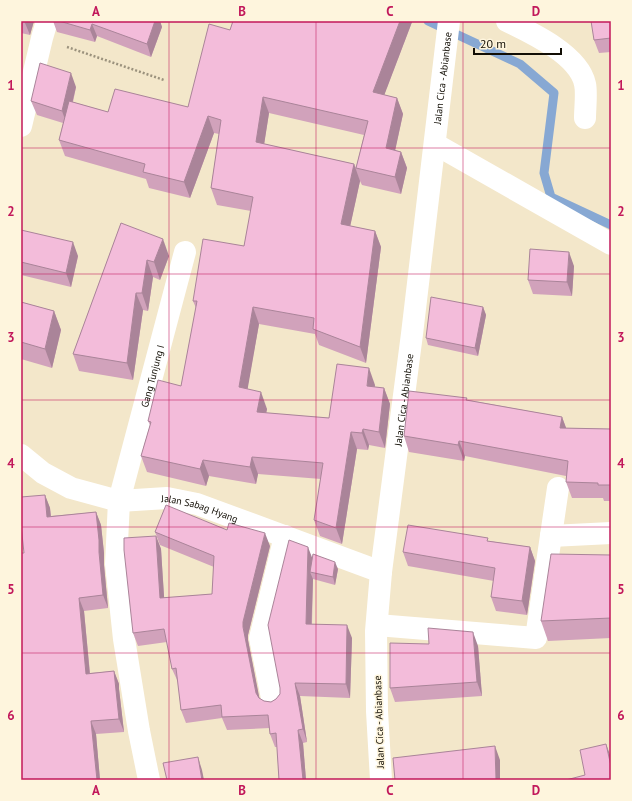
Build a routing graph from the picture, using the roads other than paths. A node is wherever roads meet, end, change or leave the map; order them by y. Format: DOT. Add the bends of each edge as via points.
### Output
graph roads {
  1 [pos="449,21"];
  2 [pos="507,21"];
  3 [pos="44,30"];
  4 [pos="585,118"];
  5 [pos="21,126"];
  6 [pos="434,144"];
  7 [pos="611,244"];
  8 [pos="185,252"];
  9 [pos="21,455"];
  10 [pos="558,488"];
  11 [pos="120,501"];
  12 [pos="611,533"];
  13 [pos="285,536"];
  14 [pos="551,536"];
  15 [pos="381,572"];
  16 [pos="377,625"];
  17 [pos="273,703"];
  18 [pos="149,780"];
  19 [pos="381,780"];
  1 -- 6 [label="street, Jalan Cica - Abianbase"];
  2 -- 4 [label="street" via="555,47 571,59 580,70 585,84"];
  3 -- 5 [label="street"];
  6 -- 7 [label="street"];
  6 -- 15 [label="street, Jalan Cica - Abianbase"];
  8 -- 11 [label="street, Gang Tunjung I"];
  9 -- 11 [label="street, Jalan Sabag Hyang" via="43,473 71,488"];
  10 -- 14 [label="street"];
  11 -- 13 [label="street, Jalan Sabag Hyang" via="167,498 197,504"];
  11 -- 18 [label="street, Gang Tunjung I" via="116,564 124,639"];
  12 -- 14 [label="street"];
  13 -- 15 [label="street, Jalan Sabag Hyang"];
  13 -- 17 [label="street" via="260,638"];
  14 -- 16 [label="street" via="536,638"];
  15 -- 16 [label="street, Jalan Cica - Abianbase"];
  16 -- 19 [label="street, Jalan Cica - Abianbase" via="377,711"];
}
